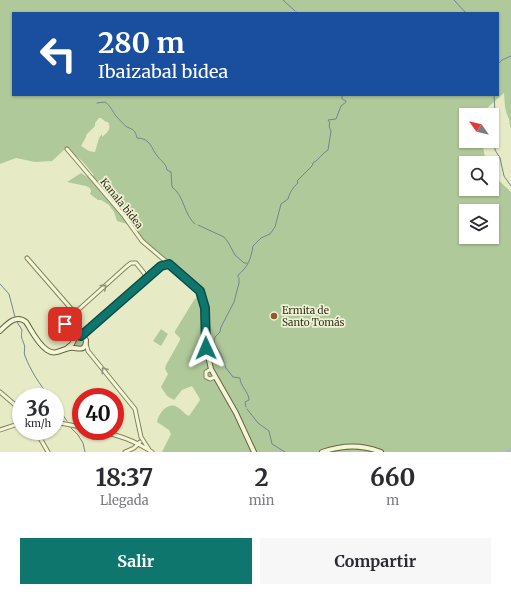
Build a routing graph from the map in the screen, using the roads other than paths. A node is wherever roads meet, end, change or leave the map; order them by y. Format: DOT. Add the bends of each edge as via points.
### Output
graph roads {
  1 [pos="67,149"];
  2 [pos="27,258"];
  3 [pos="169,264"];
  4 [pos="148,277"];
  5 [pos="74,312"];
  6 [pos="0,331"];
  7 [pos="70,331"];
  8 [pos="79,336"];
  9 [pos="73,341"];
  10 [pos="86,344"];
  11 [pos="76,348"];
  12 [pos="66,349"];
  13 [pos="211,369"];
  14 [pos="215,377"];
  15 [pos="0,392"];
  16 [pos="12,402"];
  17 [pos="12,425"];
  18 [pos="0,430"];
  19 [pos="124,438"];
  20 [pos="142,439"];
  21 [pos="41,440"];
  22 [pos="138,443"];
  23 [pos="151,451"];
  24 [pos="48,452"];
  25 [pos="125,452"];
  26 [pos="254,452"];
  27 [pos="322,452"];
  28 [pos="381,452"];
  1 -- 3 [label="street, Kanala bidea" via="142,241"];
  2 -- 5 [label="street"];
  3 -- 4 [label="street" via="161,266"];
  3 -- 13 [label="street" via="200,291 205,308 205,342"];
  5 -- 4 [label="street, one-way" via="127,266 134,263"];
  4 -- 8 [label="street"];
  5 -- 7 [label="street" via="66,323"];
  6 -- 12 [label="street" via="14,320 22,319 46,350 58,353"];
  7 -- 8 [label="street"];
  7 -- 9 [label="street"];
  8 -- 9 [label="street"];
  8 -- 10 [label="street" via="85,338"];
  9 -- 11 [label="street"];
  9 -- 12 [label="street"];
  10 -- 11 [label="street" via="82,348"];
  20 -- 10 [label="street, one-way" via="135,409 88,351"];
  11 -- 12 [label="street"];
  13 -- 14 [label="street"];
  13 -- 14 [label="street" via="206,372 206,377"];
  14 -- 26 [label="street" via="236,413"];
  15 -- 16 [label="street"];
  17 -- 18 [label="street"];
  19 -- 22 [label="street"];
  20 -- 22 [label="street"];
  20 -- 23 [label="street"];
  21 -- 24 [label="street"];
  22 -- 23 [label="street"];
  22 -- 25 [label="street"];
  27 -- 28 [label="street" via="359,446"];
}
